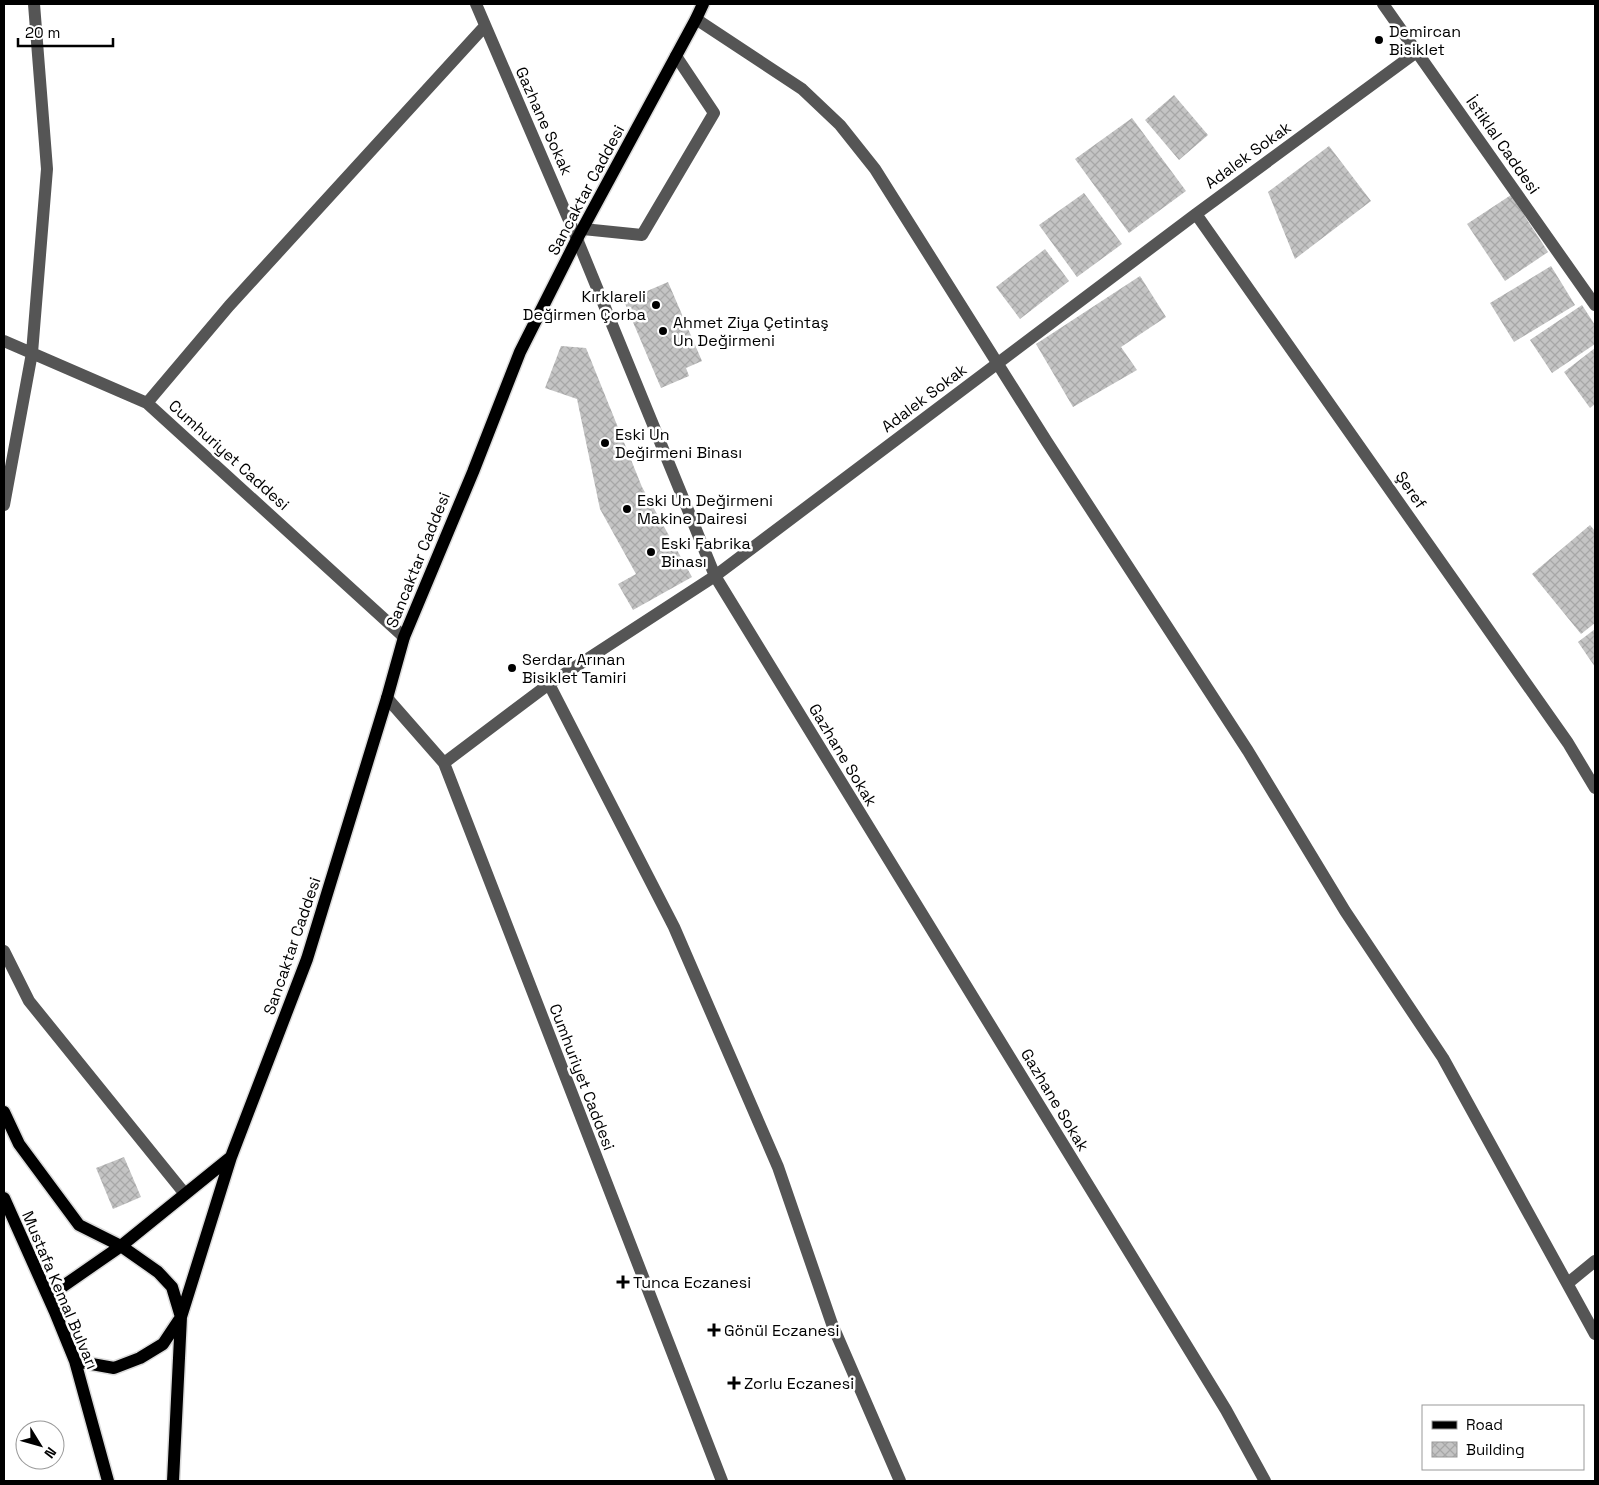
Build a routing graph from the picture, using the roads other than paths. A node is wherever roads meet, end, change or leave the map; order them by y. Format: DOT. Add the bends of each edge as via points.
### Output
graph roads {
  1 [pos="34,4"];
  2 [pos="476,4"];
  3 [pos="703,4"];
  4 [pos="1383,4"];
  5 [pos="696,19"];
  6 [pos="485,26"];
  7 [pos="1418,51"];
  8 [pos="676,56"];
  9 [pos="1196,214"];
  10 [pos="580,234"];
  11 [pos="1595,305"];
  12 [pos="4,341"];
  13 [pos="32,353"];
  14 [pos="998,363"];
  15 [pos="147,402"];
  16 [pos="4,505"];
  17 [pos="715,576"];
  18 [pos="404,637"];
  19 [pos="549,684"];
  20 [pos="387,698"];
  21 [pos="444,764"];
  22 [pos="1595,788"];
  23 [pos="4,951"];
  24 [pos="4,1112"];
  25 [pos="231,1157"];
  26 [pos="185,1194"];
  27 [pos="4,1198"];
  28 [pos="121,1246"];
  29 [pos="1595,1261"];
  30 [pos="1568,1283"];
  31 [pos="55,1312"];
  32 [pos="181,1317"];
  33 [pos="1595,1334"];
  34 [pos="75,1361"];
  35 [pos="108,1481"];
  36 [pos="173,1481"];
  37 [pos="722,1481"];
  38 [pos="900,1481"];
  39 [pos="1265,1481"];
  1 -- 13 [label="street" via="47,169"];
  2 -- 6 [label="street, Gazhane Sokak"];
  3 -- 5 [label="main road, Sancaktar Caddesi"];
  4 -- 7 [label="street, İstiklal Caddesi"];
  5 -- 8 [label="main road, Sancaktar Caddesi"];
  5 -- 14 [label="street" via="802,90 840,125 875,169"];
  6 -- 10 [label="street, Gazhane Sokak"];
  6 -- 15 [label="street" via="229,306"];
  7 -- 9 [label="street, Adalek Sokak"];
  7 -- 11 [label="street, İstiklal Caddesi"];
  8 -- 10 [label="main road, Sancaktar Caddesi"];
  8 -- 10 [label="street" via="714,113 642,235"];
  9 -- 14 [label="street, Adalek Sokak"];
  9 -- 22 [label="street, Şeref" via="1563,734"];
  10 -- 17 [label="street, Gazhane Sokak"];
  10 -- 18 [label="main road, Sancaktar Caddesi" via="520,352"];
  12 -- 13 [label="street, Cumhuriyet Caddesi"];
  13 -- 15 [label="street, Cumhuriyet Caddesi"];
  13 -- 16 [label="street"];
  14 -- 17 [label="street, Adalek Sokak"];
  14 -- 30 [label="street" via="1248,751 1345,911 1443,1058"];
  15 -- 18 [label="street, Cumhuriyet Caddesi"];
  17 -- 19 [label="street, Adalek Sokak"];
  17 -- 39 [label="street, Gazhane Sokak" via="1220,1402"];
  18 -- 20 [label="main road, Sancaktar Caddesi"];
  19 -- 21 [label="street, Adalek Sokak"];
  19 -- 38 [label="street" via="674,927 778,1168 832,1324"];
  20 -- 21 [label="street, Cumhuriyet Caddesi"];
  20 -- 25 [label="main road, Sancaktar Caddesi" via="307,959"];
  21 -- 37 [label="street, Cumhuriyet Caddesi"];
  23 -- 26 [label="street" via="29,1001"];
  24 -- 28 [label="main road" via="19,1144 79,1225"];
  25 -- 26 [label="main road"];
  25 -- 32 [label="main road, Sancaktar Caddesi"];
  26 -- 28 [label="main road"];
  27 -- 31 [label="main road, Mustafa Kemal Bulvarı"];
  28 -- 31 [label="main road" via="59,1289"];
  28 -- 32 [label="main road" via="158,1272 172,1287"];
  29 -- 30 [label="street"];
  30 -- 33 [label="street"];
  31 -- 34 [label="main road, Mustafa Kemal Bulvarı"];
  32 -- 34 [label="main road" via="163,1344 140,1358 114,1368"];
  32 -- 36 [label="main road"];
  34 -- 35 [label="main road, Mustafa Kemal Bulvarı"];
}
